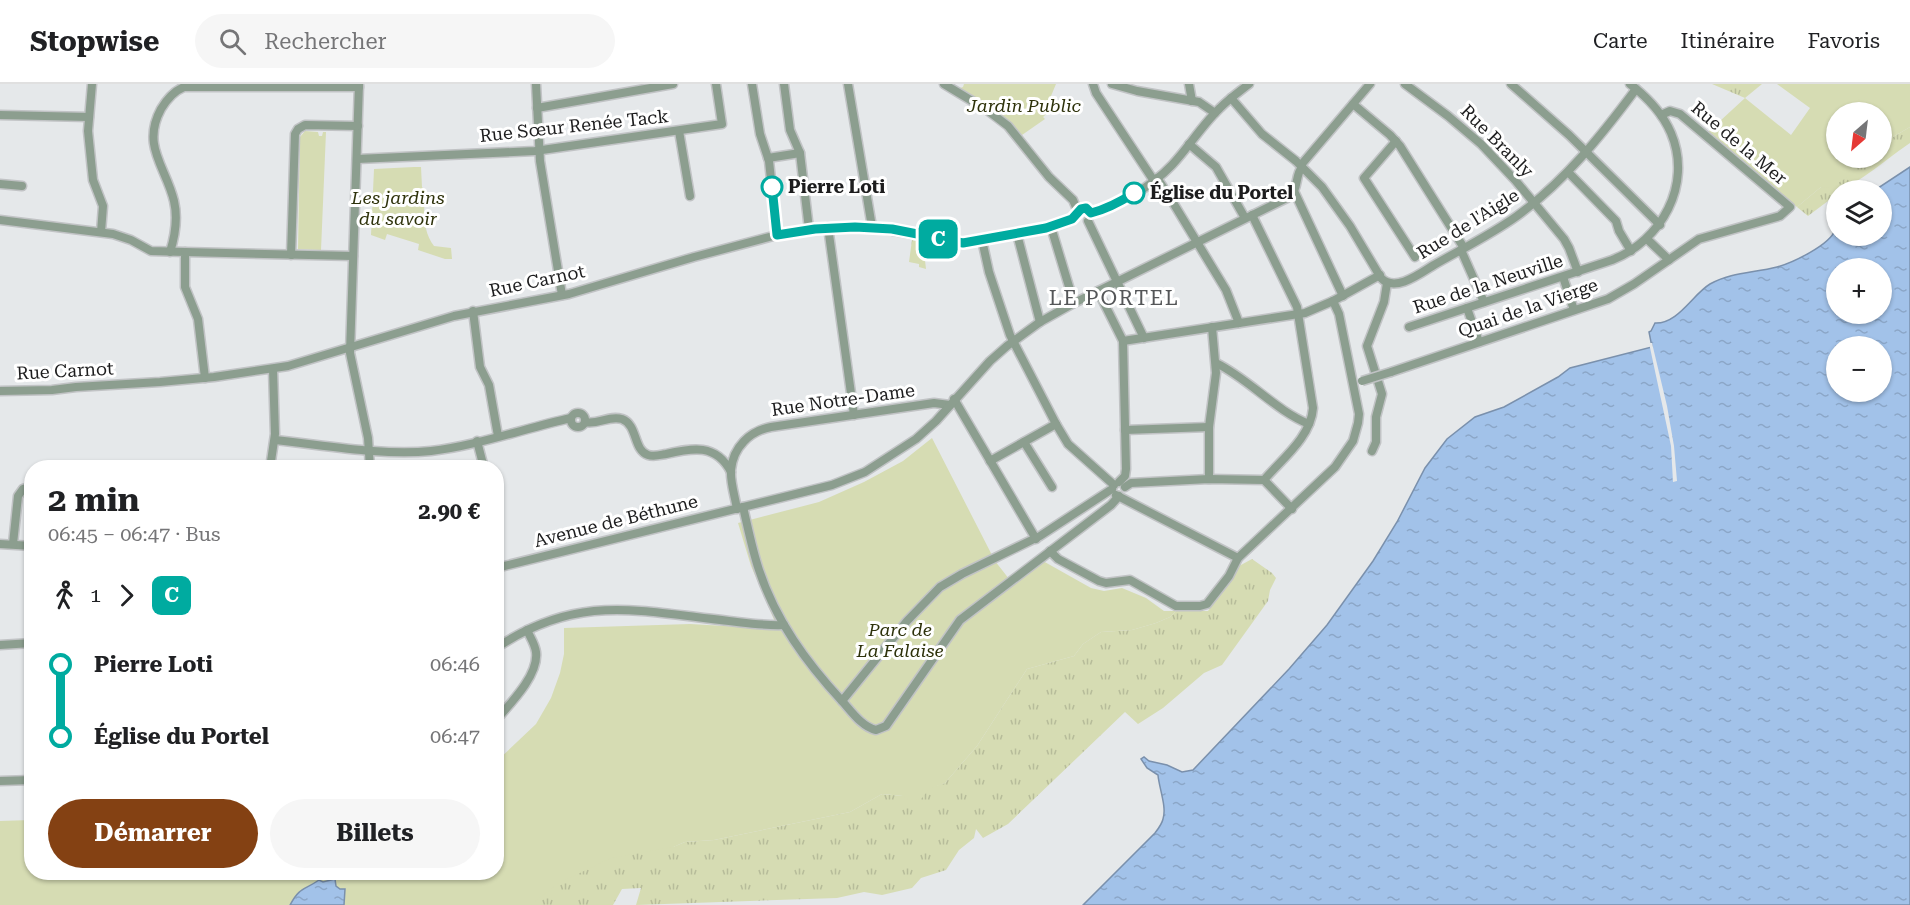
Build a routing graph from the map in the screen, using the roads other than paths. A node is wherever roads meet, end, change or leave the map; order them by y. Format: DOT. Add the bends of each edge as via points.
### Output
graph roads {
  1 [pos="92,84"];
  2 [pos="536,84"];
  3 [pos="673,84"];
  4 [pos="716,84"];
  5 [pos="752,84"];
  6 [pos="784,84"];
  7 [pos="848,84"];
  8 [pos="1093,84"];
  9 [pos="1112,84"];
  10 [pos="1189,84"];
  11 [pos="1249,84"];
  12 [pos="1370,84"];
  13 [pos="1406,84"];
  14 [pos="1511,84"];
  15 [pos="184,85"];
  16 [pos="949,85"];
  17 [pos="359,86"];
  18 [pos="1633,86"];
  19 [pos="1232,98"];
  20 [pos="1192,101"];
  21 [pos="1353,104"];
  22 [pos="537,108"];
  23 [pos="1215,113"];
  24 [pos="0,115"];
  25 [pos="1661,115"];
  26 [pos="89,117"];
  27 [pos="358,126"];
  28 [pos="680,131"];
  29 [pos="1396,141"];
  30 [pos="1189,144"];
  31 [pos="539,150"];
  32 [pos="1587,152"];
  33 [pos="800,153"];
  34 [pos="768,158"];
  35 [pos="357,159"];
  36 [pos="1301,166"];
  37 [pos="1568,172"];
  38 [pos="1156,179"];
  39 [pos="0,184"];
  40 [pos="22,186"];
  41 [pos="1163,187"];
  42 [pos="1294,191"];
  43 [pos="690,196"];
  44 [pos="1168,196"];
  45 [pos="1533,203"];
  46 [pos="1787,211"];
  47 [pos="1078,213"];
  48 [pos="1090,217"];
  49 [pos="1248,217"];
  50 [pos="0,220"];
  51 [pos="1660,225"];
  52 [pos="828,227"];
  53 [pos="872,227"];
  54 [pos="1051,227"];
  55 [pos="809,229"];
  56 [pos="101,232"];
  57 [pos="1017,234"];
  58 [pos="777,235"];
  59 [pos="1647,239"];
  60 [pos="982,240"];
  61 [pos="1198,242"];
  62 [pos="1462,249"];
  63 [pos="1631,251"];
  64 [pos="170,252"];
  65 [pos="185,252"];
  66 [pos="291,255"];
  67 [pos="353,256"];
  68 [pos="1415,257"];
  69 [pos="1669,260"];
  70 [pos="1578,272"];
  71 [pos="1380,275"];
  72 [pos="1563,277"];
  73 [pos="1117,282"];
  74 [pos="1387,283"];
  75 [pos="1098,291"];
  76 [pos="562,295"];
  77 [pos="1342,296"];
  78 [pos="1333,301"];
  79 [pos="1484,302"];
  80 [pos="1074,303"];
  81 [pos="1467,308"];
  82 [pos="1574,310"];
  83 [pos="473,311"];
  84 [pos="1299,314"];
  85 [pos="1040,322"];
  86 [pos="1239,323"];
  87 [pos="1212,327"];
  88 [pos="1409,327"];
  89 [pos="1144,338"];
  90 [pos="1013,341"];
  91 [pos="1123,341"];
  92 [pos="1479,342"];
  93 [pos="350,348"];
  94 [pos="1216,363"];
  95 [pos="273,369"];
  96 [pos="205,378"];
  97 [pos="1358,382"];
  98 [pos="0,391"];
  99 [pos="952,402"];
  100 [pos="854,415"];
  101 [pos="1056,424"];
  102 [pos="1309,424"];
  103 [pos="1209,427"];
  104 [pos="1125,430"];
  105 [pos="498,436"];
  106 [pos="274,440"];
  107 [pos="477,441"];
  108 [pos="1024,442"];
  109 [pos="370,449"];
  110 [pos="1372,451"];
  111 [pos="271,460"];
  112 [pos="370,460"];
  113 [pos="482,460"];
  114 [pos="990,461"];
  115 [pos="731,472"];
  116 [pos="1209,479"];
  117 [pos="1264,480"];
  118 [pos="1052,488"];
  119 [pos="24,489"];
  120 [pos="1118,489"];
  121 [pos="740,508"];
  122 [pos="1292,509"];
  123 [pos="1036,539"];
  124 [pos="0,544"];
  125 [pos="13,544"];
  126 [pos="24,545"];
  127 [pos="1050,551"];
  128 [pos="1238,558"];
  129 [pos="504,566"];
  130 [pos="784,626"];
  131 [pos="527,630"];
  132 [pos="504,643"];
  133 [pos="24,644"];
  134 [pos="0,645"];
  135 [pos="842,701"];
  136 [pos="504,710"];
  137 [pos="24,780"];
  138 [pos="0,781"];
  1 -- 26 [label="street"];
  2 -- 22 [label="street"];
  3 -- 22 [label="street"];
  4 -- 28 [label="street, Rue Sœur Renée Tack" via="722,124"];
  5 -- 34 [label="street"];
  6 -- 33 [label="street" via="790,130"];
  7 -- 53 [label="street"];
  8 -- 38 [label="street"];
  9 -- 20 [label="street"];
  10 -- 20 [label="street"];
  11 -- 19 [label="street"];
  12 -- 21 [label="street"];
  13 -- 45 [label="street, Rue Branly" via="1470,134"];
  14 -- 32 [label="street"];
  15 -- 17 [label="street"];
  15 -- 64 [label="street" via="163,106 153,136 175,204"];
  16 -- 47 [label="street" via="1008,126 1073,200"];
  17 -- 27 [label="street"];
  18 -- 25 [label="street, Rue de la Neuville"];
  18 -- 32 [label="street, Rue de l'Aigle"];
  19 -- 23 [label="street"];
  19 -- 36 [label="street" via="1262,134"];
  20 -- 23 [label="street"];
  21 -- 29 [label="street"];
  21 -- 36 [label="street"];
  22 -- 31 [label="street"];
  23 -- 30 [label="street"];
  24 -- 26 [label="street"];
  25 -- 46 [label="street, Rue de la Mer" via="1670,111 1680,114 1790,207"];
  25 -- 51 [label="street, Rue de la Neuville" via="1674,140 1678,166 1672,200"];
  26 -- 56 [label="street" via="92,170 103,210"];
  27 -- 35 [label="street"];
  27 -- 66 [label="street" via="308,125 295,134"];
  28 -- 31 [label="street, Rue Sœur Renée Tack"];
  28 -- 43 [label="street"];
  29 -- 62 [label="street"];
  29 -- 68 [label="street" via="1364,178"];
  30 -- 38 [label="street"];
  30 -- 49 [label="street" via="1218,169"];
  31 -- 35 [label="street, Rue Sœur Renée Tack"];
  31 -- 76 [label="street"];
  32 -- 37 [label="street, Rue de l'Aigle"];
  32 -- 51 [label="street"];
  33 -- 34 [label="street"];
  33 -- 55 [label="street"];
  34 -- 58 [label="street"];
  35 -- 67 [label="street"];
  36 -- 42 [label="street"];
  36 -- 71 [label="street" via="1322,187"];
  37 -- 45 [label="street, Rue de l'Aigle"];
  37 -- 63 [label="street" via="1616,220"];
  38 -- 41 [label="street"];
  38 -- 48 [label="street"];
  39 -- 40 [label="street"];
  42 -- 49 [label="street, Avenue de Béthune"];
  42 -- 77 [label="street"];
  44 -- 61 [label="street"];
  45 -- 62 [label="street, Rue de l'Aigle"];
  45 -- 70 [label="street, Rue Branly" via="1567,244"];
  46 -- 69 [label="street, Quai de la Vierge" via="1703,237"];
  47 -- 48 [label="street" via="1085,208"];
  47 -- 54 [label="street, Rue Carnot"];
  48 -- 73 [label="street"];
  49 -- 61 [label="street, Avenue de Béthune"];
  49 -- 84 [label="street"];
  50 -- 56 [label="street"];
  51 -- 59 [label="street, Rue de la Neuville"];
  52 -- 53 [label="street, Rue Carnot"];
  52 -- 55 [label="street, Rue Carnot"];
  52 -- 100 [label="street"];
  53 -- 60 [label="street, Rue Carnot" via="957,243"];
  54 -- 57 [label="street, Rue Carnot"];
  54 -- 80 [label="street"];
  55 -- 58 [label="street, Rue Carnot"];
  56 -- 64 [label="street" via="123,236 152,251"];
  57 -- 60 [label="street, Rue Carnot"];
  57 -- 85 [label="street"];
  58 -- 76 [label="street, Rue Carnot"];
  59 -- 63 [label="street, Rue de la Neuville"];
  59 -- 69 [label="street"];
  60 -- 90 [label="street"];
  61 -- 73 [label="street, Avenue de Béthune"];
  61 -- 86 [label="street" via="1229,294"];
  62 -- 74 [label="street, Rue de l'Aigle" via="1407,279"];
  62 -- 79 [label="street"];
  63 -- 70 [label="street, Rue de la Neuville"];
  64 -- 65 [label="street"];
  65 -- 66 [label="street"];
  65 -- 96 [label="street" via="185,287 198,319"];
  66 -- 67 [label="street"];
  67 -- 93 [label="street"];
  69 -- 82 [label="street, Quai de la Vierge" via="1620,293"];
  70 -- 72 [label="street, Rue de la Neuville"];
  71 -- 74 [label="street"];
  71 -- 77 [label="street"];
  72 -- 79 [label="street, Rue de la Neuville"];
  72 -- 82 [label="street"];
  73 -- 75 [label="street, Avenue de Béthune"];
  73 -- 89 [label="street"];
  74 -- 110 [label="street" via="1367,345 1382,394"];
  75 -- 80 [label="street, Avenue de Béthune"];
  75 -- 91 [label="street"];
  76 -- 83 [label="street, Rue Carnot"];
  77 -- 78 [label="street"];
  78 -- 84 [label="street"];
  78 -- 97 [label="street"];
  79 -- 81 [label="street, Rue de la Neuville"];
  80 -- 85 [label="street, Avenue de Béthune"];
  81 -- 88 [label="street, Rue de la Neuville"];
  81 -- 92 [label="street"];
  82 -- 92 [label="street, Quai de la Vierge"];
  83 -- 93 [label="street, Rue Carnot"];
  83 -- 105 [label="street" via="480,367 489,385"];
  84 -- 86 [label="street"];
  84 -- 102 [label="street" via="1312,404"];
  85 -- 90 [label="street, Avenue de Béthune"];
  86 -- 87 [label="street"];
  87 -- 89 [label="street"];
  87 -- 94 [label="street"];
  89 -- 91 [label="street"];
  90 -- 99 [label="street, Avenue de Béthune"];
  90 -- 101 [label="street"];
  91 -- 104 [label="street"];
  92 -- 97 [label="street, Quai de la Vierge, bridge"];
  93 -- 95 [label="street, Rue Carnot"];
  93 -- 109 [label="street"];
  94 -- 102 [label="street"];
  94 -- 103 [label="street"];
  95 -- 96 [label="street, Rue Carnot"];
  95 -- 106 [label="street"];
  96 -- 98 [label="street, Rue Carnot"];
  97 -- 122 [label="street" via="1358,419 1351,446"];
  99 -- 100 [label="street, Rue Notre-Dame"];
  99 -- 114 [label="street"];
  99 -- 121 [label="street, Avenue de Béthune" via="916,439 865,472 837,484"];
  100 -- 115 [label="street, Rue Notre-Dame" via="760,429 739,448"];
  101 -- 108 [label="street"];
  101 -- 120 [label="street" via="1068,444"];
  102 -- 117 [label="street"];
  103 -- 104 [label="street"];
  103 -- 116 [label="street"];
  104 -- 120 [label="street" via="1126,472"];
  105 -- 107 [label="street"];
  105 -- 115 [label="street" via="571,418 580,412 585,422 611,418 631,425 646,454 703,449 720,458"];
  106 -- 109 [label="street"];
  106 -- 111 [label="street"];
  107 -- 109 [label="street" via="430,451"];
  107 -- 113 [label="street"];
  108 -- 114 [label="street"];
  108 -- 118 [label="street"];
  109 -- 112 [label="street"];
  114 -- 123 [label="street"];
  115 -- 121 [label="street"];
  116 -- 117 [label="street"];
  116 -- 120 [label="street" via="1131,483"];
  117 -- 122 [label="street"];
  119 -- 125 [label="street" via="18,496"];
  120 -- 123 [label="street"];
  120 -- 127 [label="street" via="1111,505"];
  120 -- 128 [label="street" via="1128,502"];
  121 -- 129 [label="street, Avenue de Béthune"];
  121 -- 130 [label="street" via="760,574"];
  122 -- 128 [label="street"];
  123 -- 135 [label="street" via="962,574 936,591"];
  124 -- 125 [label="street"];
  125 -- 126 [label="street"];
  127 -- 128 [label="street" via="1099,581 1130,580 1176,606 1207,604"];
  127 -- 135 [label="street" via="960,620 886,726 873,730"];
  130 -- 131 [label="street" via="616,609 572,614"];
  130 -- 135 [label="street" via="804,658"];
  131 -- 132 [label="street"];
  131 -- 136 [label="street" via="536,652 533,669"];
  133 -- 134 [label="street"];
  137 -- 138 [label="street"];
}
